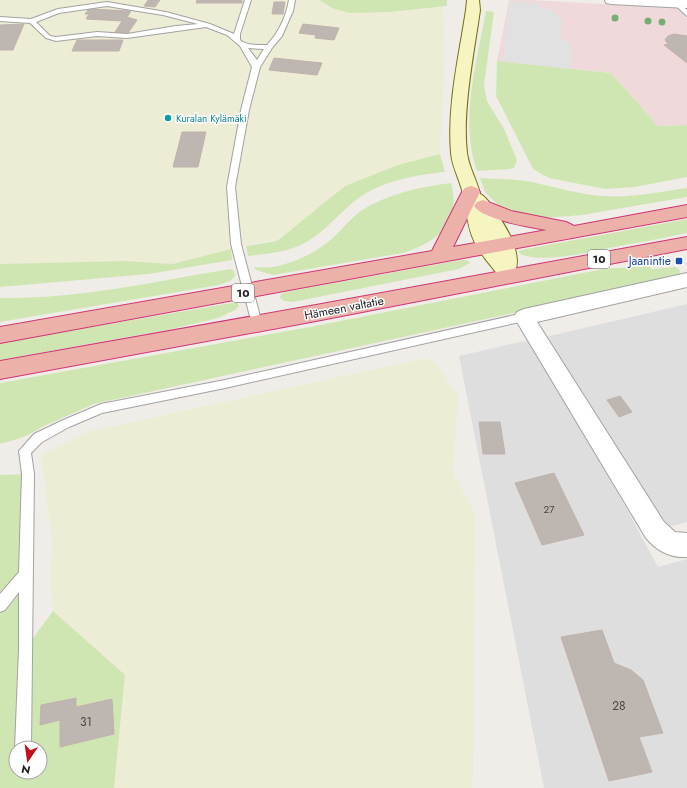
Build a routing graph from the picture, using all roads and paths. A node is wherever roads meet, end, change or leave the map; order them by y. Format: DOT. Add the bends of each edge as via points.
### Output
graph roads {
  1 [pos="248,0"];
  2 [pos="292,0"];
  3 [pos="473,0"];
  4 [pos="611,0"];
  5 [pos="682,4"];
  6 [pos="687,14"];
  7 [pos="0,20"];
  8 [pos="32,21"];
  9 [pos="210,26"];
  10 [pos="240,43"];
  11 [pos="269,47"];
  12 [pos="256,67"];
  13 [pos="471,192"];
  14 [pos="483,206"];
  15 [pos="687,210"];
  16 [pos="577,231"];
  17 [pos="687,243"];
  18 [pos="495,246"];
  19 [pos="439,256"];
  20 [pos="510,276"];
  21 [pos="687,280"];
  22 [pos="250,291"];
  23 [pos="524,317"];
  24 [pos="257,324"];
  25 [pos="0,335"];
  26 [pos="0,370"];
  27 [pos="687,546"];
  28 [pos="25,574"];
  29 [pos="0,605"];
  30 [pos="22,740"];
  1 -- 10 [label="lane" via="237,34"];
  2 -- 11 [label="lane" via="279,36"];
  3 -- 13 [label="main road" via="458,136 463,171"];
  4 -- 5 [label="street"];
  5 -- 6 [label="lane"];
  7 -- 8 [label="lane"];
  8 -- 9 [label="lane" via="58,11 108,4 164,13"];
  8 -- 9 [label="lane" via="48,37 56,39 97,34 127,36 176,28"];
  9 -- 10 [label="lane" via="229,34"];
  10 -- 11 [label="lane" via="257,48"];
  10 -- 12 [label="lane"];
  11 -- 12 [label="lane"];
  12 -- 22 [label="lane" via="245,110 231,198 236,244"];
  13 -- 14 [label="main road"];
  13 -- 18 [label="main road" via="477,226"];
  13 -- 19 [label="highway"];
  14 -- 16 [label="highway" via="507,216"];
  14 -- 18 [label="main road"];
  15 -- 16 [label="highway, 10"];
  16 -- 18 [label="highway, 10"];
  17 -- 20 [label="highway, Hämeen valtatie / 10"];
  18 -- 19 [label="highway, 10"];
  18 -- 20 [label="main road"];
  19 -- 22 [label="highway, 10"];
  20 -- 24 [label="highway, Hämeen valtatie / 10"];
  21 -- 23 [label="street"];
  22 -- 24 [label="lane"];
  22 -- 25 [label="highway, 10"];
  23 -- 27 [label="street" via="655,530 666,543"];
  23 -- 28 [label="lane" via="226,384 101,409 65,424 38,438 25,451 28,474"];
  24 -- 26 [label="highway, Hämeen valtatie / 10"];
  28 -- 29 [label="lane"];
  28 -- 30 [label="lane" via="26,649"];
}
